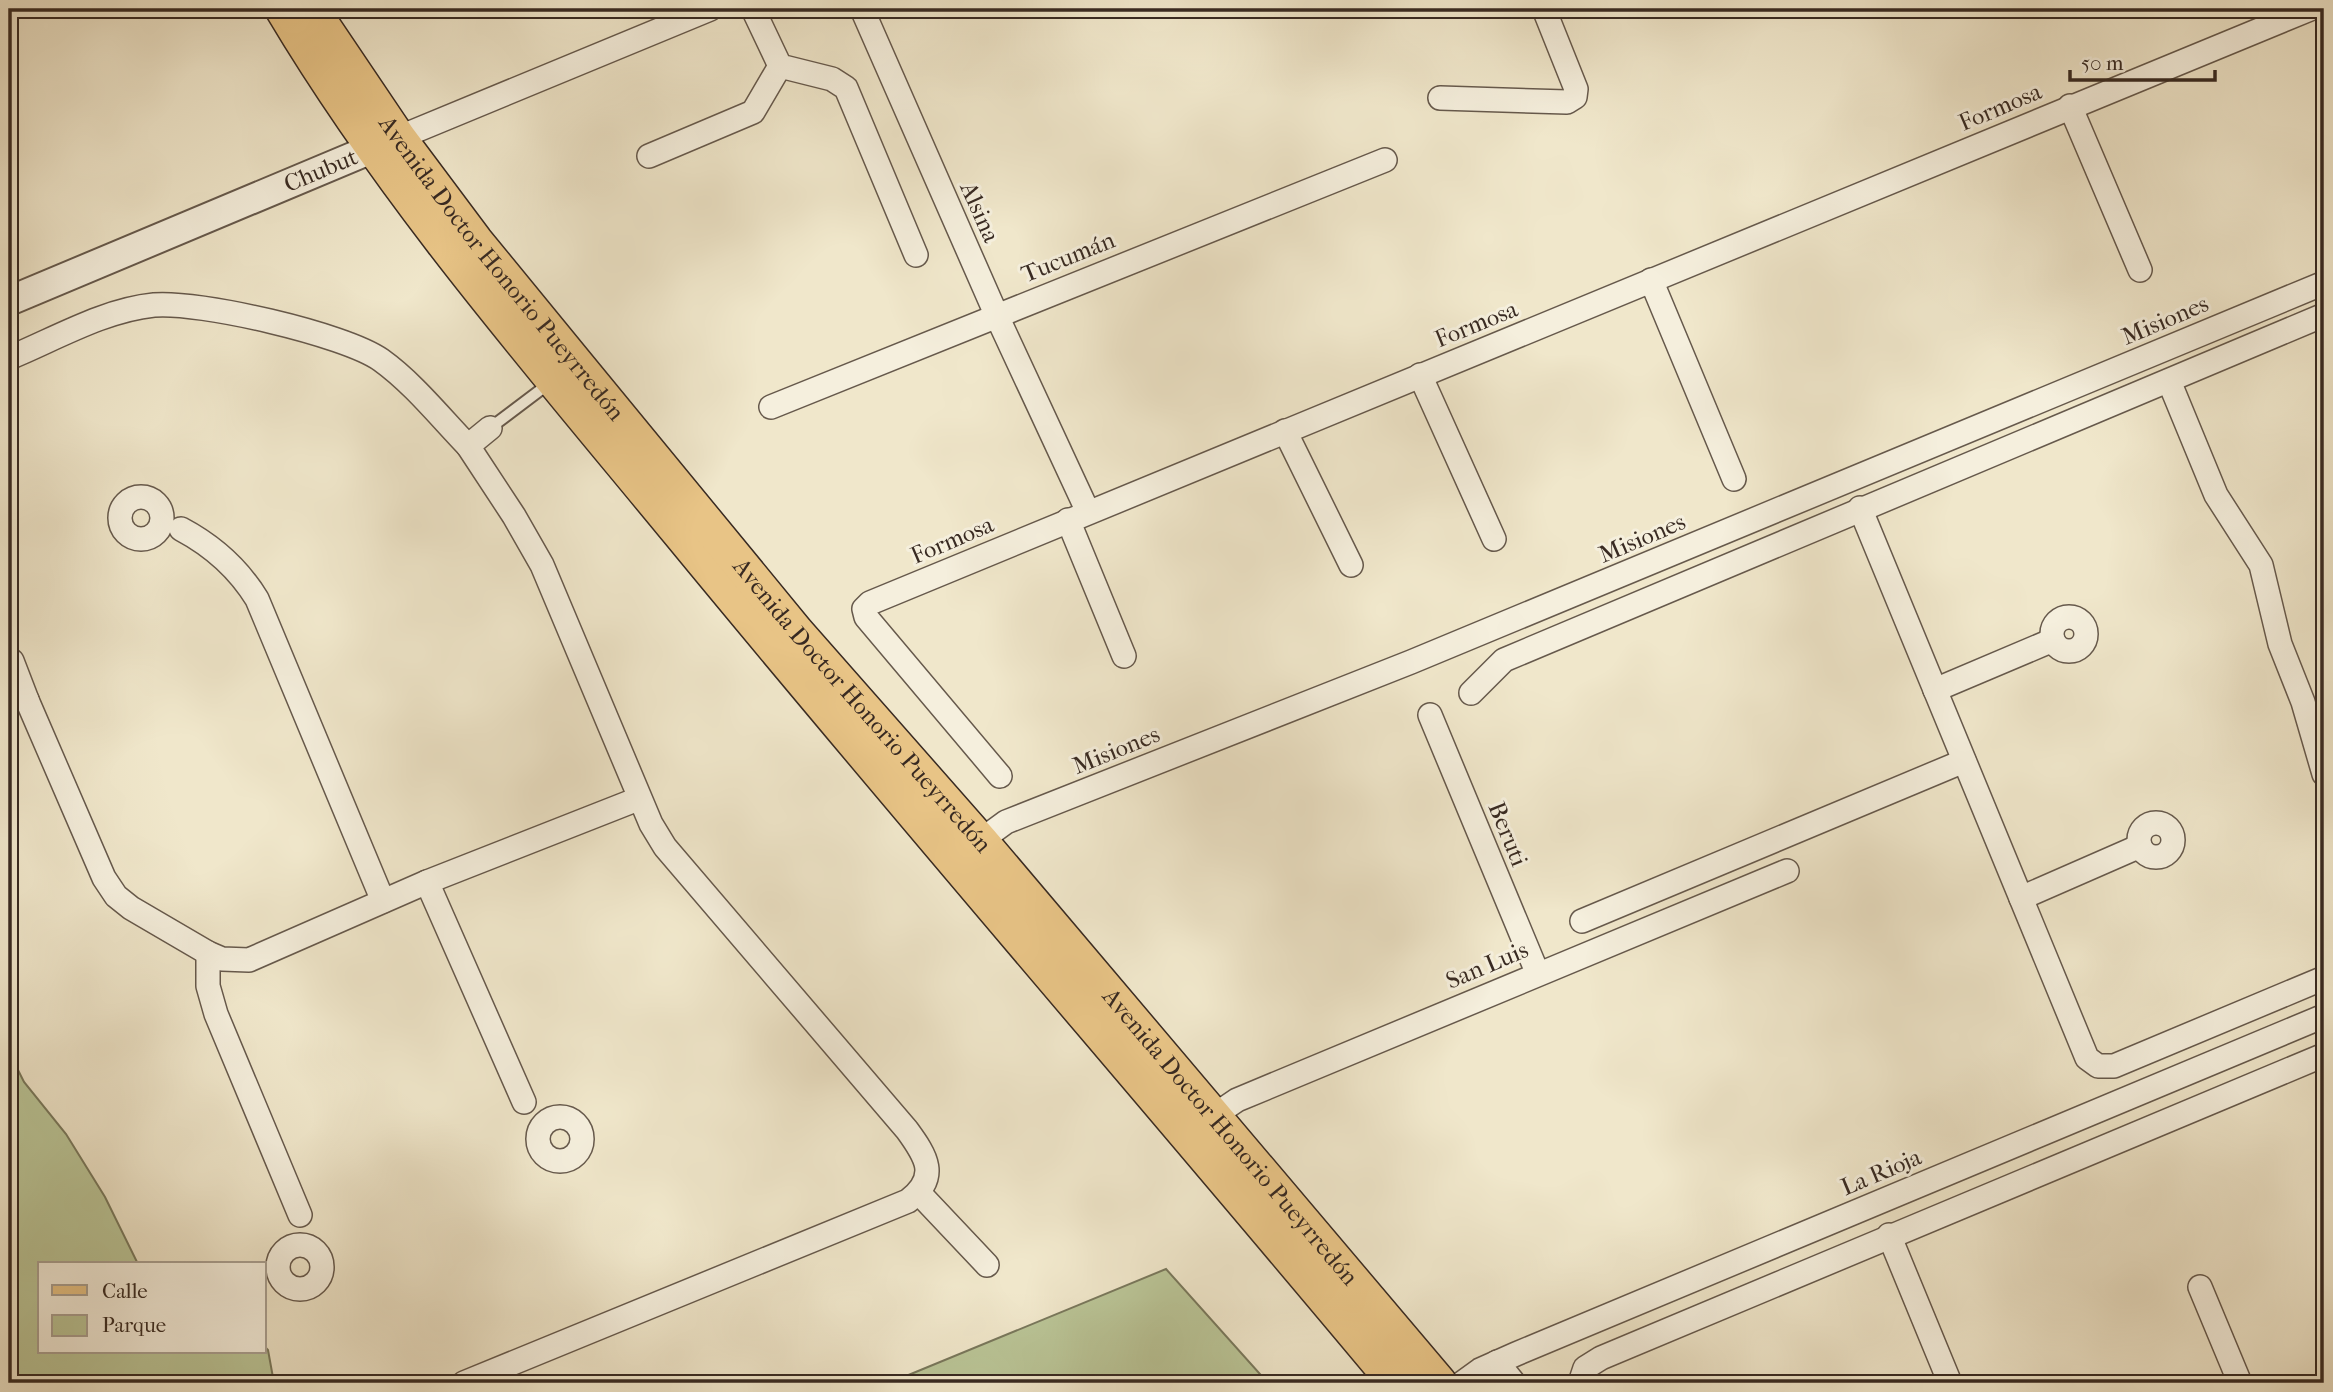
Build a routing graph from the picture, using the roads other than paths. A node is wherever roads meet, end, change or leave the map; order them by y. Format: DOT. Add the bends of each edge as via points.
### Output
graph roads {
  1 [pos="283,9"];
  2 [pos="311,9"];
  3 [pos="709,9"];
  4 [pos="754,9"];
  5 [pos="862,9"];
  6 [pos="1544,9"];
  7 [pos="2310,9"];
  8 [pos="780,66"];
  9 [pos="1440,98"];
  10 [pos="2070,106"];
  11 [pos="386,143"];
  12 [pos="649,156"];
  13 [pos="1385,160"];
  14 [pos="916,255"];
  15 [pos="2140,270"];
  16 [pos="1651,280"];
  17 [pos="2324,283"];
  18 [pos="9,301"];
  19 [pos="996,314"];
  20 [pos="2324,315"];
  21 [pos="9,358"];
  22 [pos="564,372"];
  23 [pos="1420,375"];
  24 [pos="2169,381"];
  25 [pos="771,407"];
  26 [pos="490,428"];
  27 [pos="1285,431"];
  28 [pos="468,446"];
  29 [pos="1734,479"];
  30 [pos="1860,508"];
  31 [pos="160,510"];
  32 [pos="1078,516"];
  33 [pos="181,528"];
  34 [pos="155,534"];
  35 [pos="1494,539"];
  36 [pos="1351,565"];
  37 [pos="2053,640"];
  38 [pos="1124,656"];
  39 [pos="10,663"];
  40 [pos="1935,690"];
  41 [pos="1471,693"];
  42 [pos="18,694"];
  43 [pos="1430,715"];
  44 [pos="1965,761"];
  45 [pos="2324,774"];
  46 [pos="1000,776"];
  47 [pos="638,799"];
  48 [pos="980,841"];
  49 [pos="2140,846"];
  50 [pos="1787,871"];
  51 [pos="427,882"];
  52 [pos="2021,898"];
  53 [pos="383,901"];
  54 [pos="1582,921"];
  55 [pos="208,953"];
  56 [pos="1537,972"];
  57 [pos="2324,978"];
  58 [pos="2324,1016"];
  59 [pos="2324,1055"];
  60 [pos="524,1102"];
  61 [pos="1212,1117"];
  62 [pos="552,1118"];
  63 [pos="538,1142"];
  64 [pos="919,1193"];
  65 [pos="300,1215"];
  66 [pos="1889,1235"];
  67 [pos="291,1246"];
  68 [pos="317,1254"];
  69 [pos="987,1265"];
  70 [pos="2200,1287"];
  71 [pos="1497,1362"];
  72 [pos="464,1383"];
  73 [pos="1396,1383"];
  74 [pos="1439,1383"];
  75 [pos="1462,1383"];
  76 [pos="1514,1383"];
  77 [pos="1580,1383"];
  78 [pos="1950,1383"];
  79 [pos="2240,1383"];
  1 -- 11 [label="main road, Avenida Doctor Honorio Pueyrredón"];
  2 -- 11 [label="main road, Avenida Doctor Honorio Pueyrredón"];
  3 -- 11 [label="street, Chubut"];
  4 -- 8 [label="street"];
  5 -- 19 [label="street, Alsina"];
  6 -- 9 [label="street" via="1576,89 1575,97 1567,102"];
  7 -- 10 [label="street, Formosa"];
  8 -- 12 [label="street" via="754,112"];
  8 -- 14 [label="street" via="832,79 846,88"];
  10 -- 15 [label="street"];
  10 -- 16 [label="street, Formosa"];
  11 -- 18 [label="street, Chubut"];
  11 -- 22 [label="main road, Avenida Doctor Honorio Pueyrredón" via="446,245"];
  13 -- 19 [label="street, Tucumán"];
  16 -- 23 [label="street, Formosa"];
  16 -- 29 [label="street"];
  17 -- 48 [label="street, Misiones" via="1411,662 1006,822"];
  19 -- 25 [label="street, Tucumán"];
  19 -- 32 [label="street, Alsina"];
  20 -- 24 [label="street"];
  21 -- 28 [label="street" via="134,309 182,304 232,313 333,338 377,358 398,373"];
  22 -- 26 [label="lane"];
  22 -- 48 [label="main road, Avenida Doctor Honorio Pueyrredón"];
  22 -- 73 [label="main road, Avenida Doctor Honorio Pueyrredón" via="768,640"];
  23 -- 27 [label="street, Formosa"];
  23 -- 35 [label="street"];
  24 -- 30 [label="street"];
  24 -- 45 [label="street" via="2216,495 2261,565 2275,630"];
  26 -- 28 [label="street"];
  27 -- 32 [label="street, Formosa"];
  27 -- 36 [label="street"];
  28 -- 47 [label="street" via="542,565"];
  30 -- 40 [label="street"];
  30 -- 41 [label="street" via="1504,660"];
  31 -- 33 [label="street"];
  31 -- 34 [label="street" via="161,523"];
  31 -- 34 [label="street" via="151,500 137,498 125,505 120,517 129,536 142,539"];
  32 -- 38 [label="street, Alsina"];
  32 -- 46 [label="street, Formosa" via="864,609 866,617"];
  33 -- 34 [label="street"];
  33 -- 53 [label="street" via="227,560 257,599"];
  37 -- 40 [label="street"];
  39 -- 42 [label="street"];
  40 -- 44 [label="street"];
  42 -- 55 [label="street" via="116,896"];
  43 -- 56 [label="street, Beruti"];
  44 -- 52 [label="street"];
  44 -- 54 [label="street"];
  47 -- 51 [label="street"];
  47 -- 64 [label="street" via="665,847 924,1155 928,1170"];
  48 -- 61 [label="main road, Avenida Doctor Honorio Pueyrredón"];
  49 -- 52 [label="street"];
  50 -- 56 [label="street, San Luis"];
  51 -- 53 [label="street"];
  51 -- 60 [label="street"];
  52 -- 57 [label="street" via="2087,1058 2098,1066 2114,1066"];
  53 -- 55 [label="street" via="249,960 222,959"];
  55 -- 65 [label="street" via="208,986 216,1014"];
  56 -- 61 [label="street, San Luis" via="1237,1100"];
  58 -- 71 [label="street, La Rioja"];
  59 -- 66 [label="street"];
  60 -- 62 [label="street" via="532,1111"];
  60 -- 63 [label="street"];
  61 -- 74 [label="main road, Avenida Doctor Honorio Pueyrredón"];
  62 -- 63 [label="street" via="541,1128"];
  62 -- 63 [label="street" via="566,1117 578,1125 582,1139 577,1152 558,1161 545,1155"];
  64 -- 69 [label="street"];
  64 -- 72 [label="street"];
  65 -- 67 [label="street"];
  65 -- 68 [label="street"];
  66 -- 77 [label="street" via="1601,1358 1585,1368"];
  66 -- 78 [label="street"];
  67 -- 68 [label="street" via="306,1245"];
  67 -- 68 [label="street" via="280,1256 278,1270 290,1287 304,1289 317,1281 322,1267"];
  70 -- 79 [label="street"];
  71 -- 75 [label="street, La Rioja"];
  71 -- 76 [label="street"];
}
